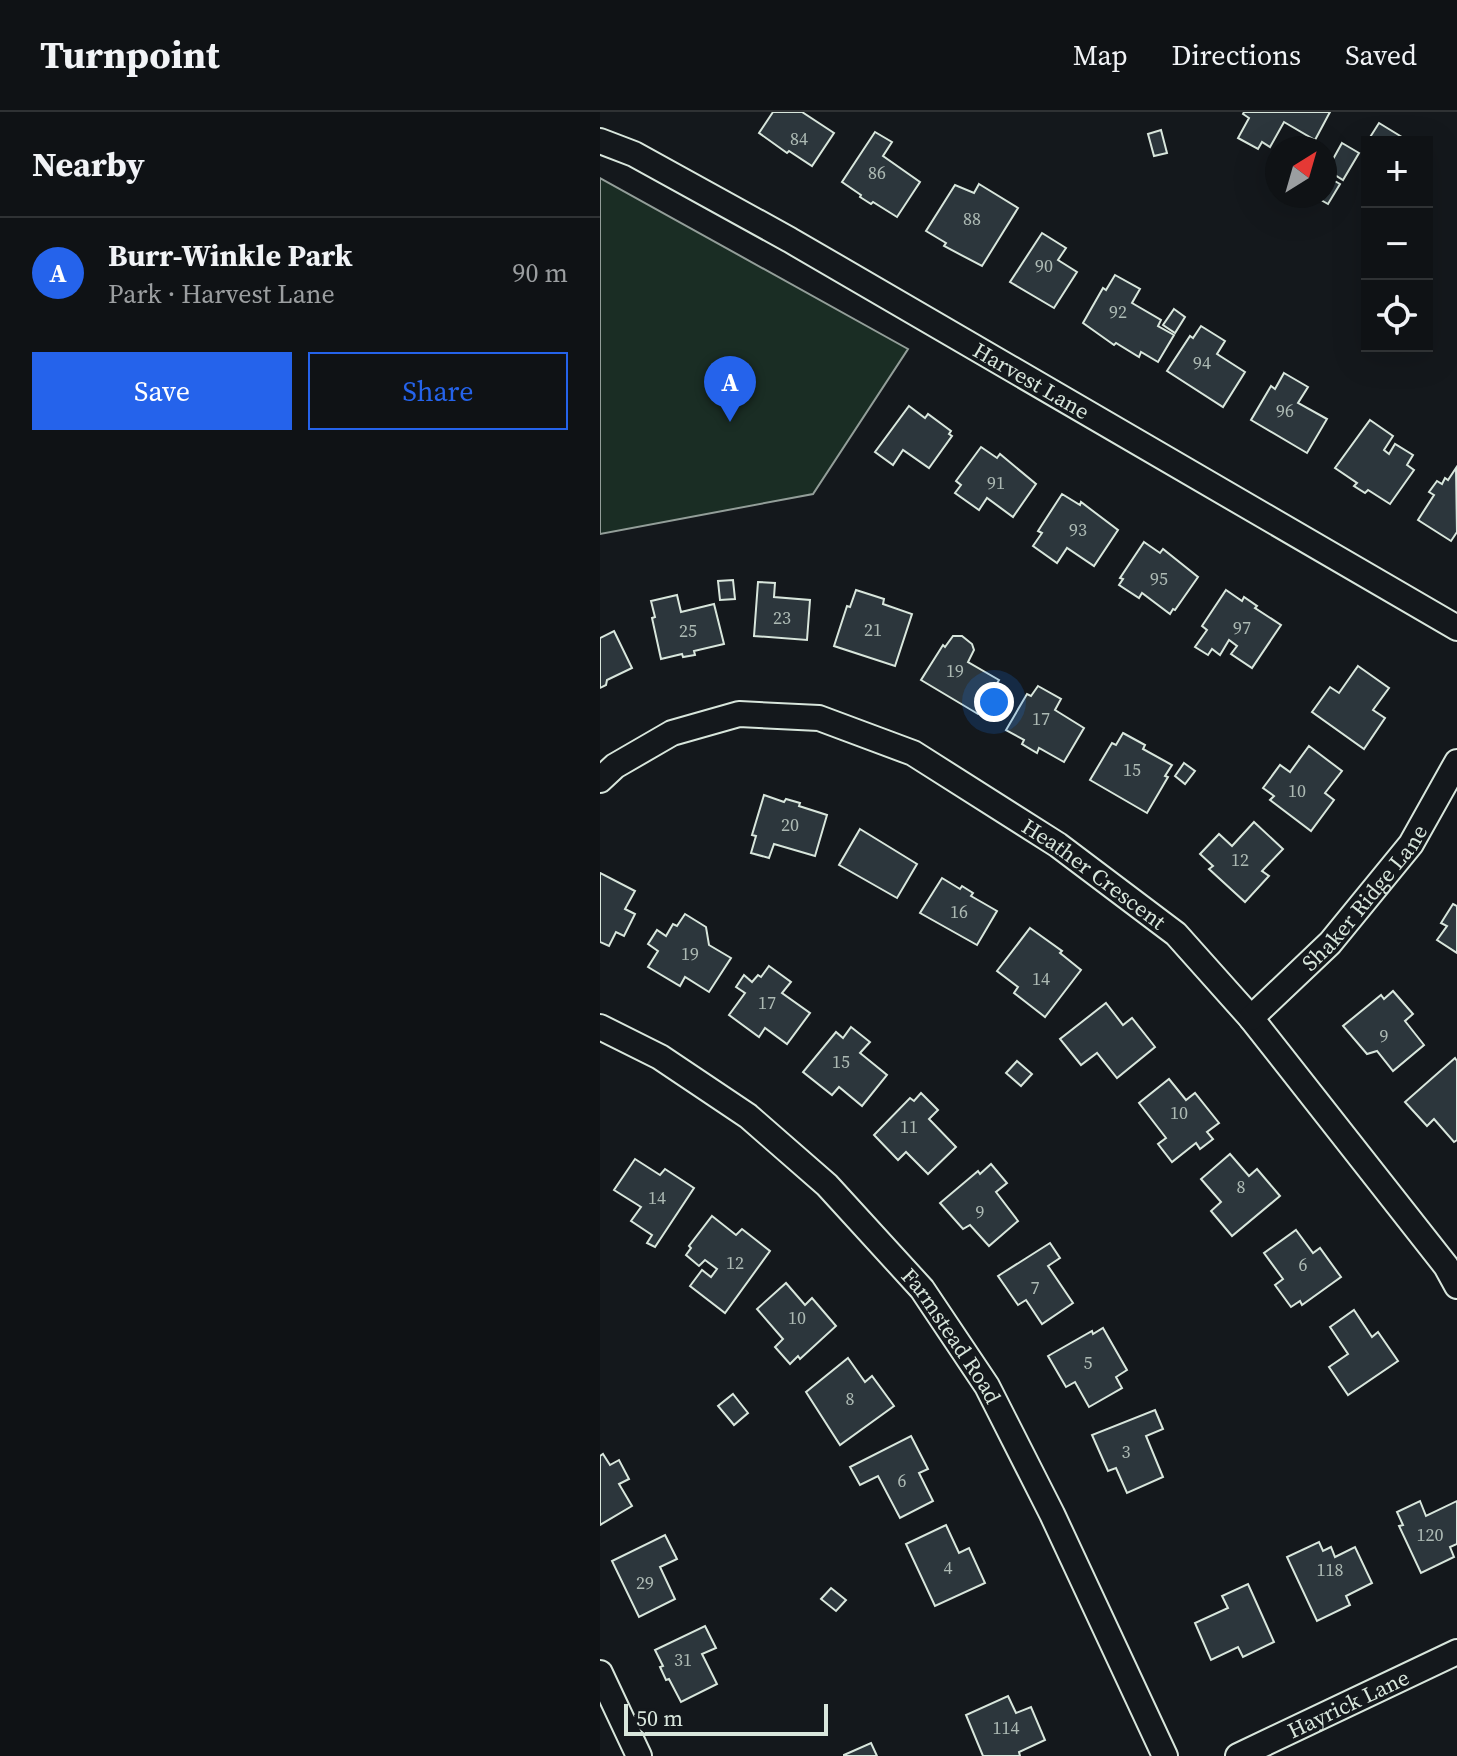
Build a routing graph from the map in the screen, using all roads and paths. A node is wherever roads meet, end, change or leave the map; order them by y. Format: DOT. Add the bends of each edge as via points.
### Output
graph roads {
  1 [pos="600,141"];
  2 [pos="1457,628"];
  3 [pos="1457,762"];
  4 [pos="600,780"];
  5 [pos="1251,1018"];
  6 [pos="600,1027"];
  7 [pos="1457,1286"];
  8 [pos="1457,1652"];
  9 [pos="600,1673"];
  10 [pos="639,1756"];
  11 [pos="1165,1756"];
  12 [pos="1238,1756"];
  1 -- 2 [label="street, Harvest Lane" via="634,154 790,240"];
  3 -- 5 [label="street, Shaker Ridge Lane" via="1411,844 1330,943"];
  4 -- 5 [label="street, Heather Crescent" via="672,733 739,714 819,718 913,753 1058,845 1176,934"];
  5 -- 7 [label="street, Heather Crescent"];
  6 -- 11 [label="street, Farmstead Road" via="660,1057 748,1116 827,1185 922,1289 987,1386"];
  8 -- 12 [label="street, Hayrick Lane"];
  9 -- 10 [label="street"];
}
